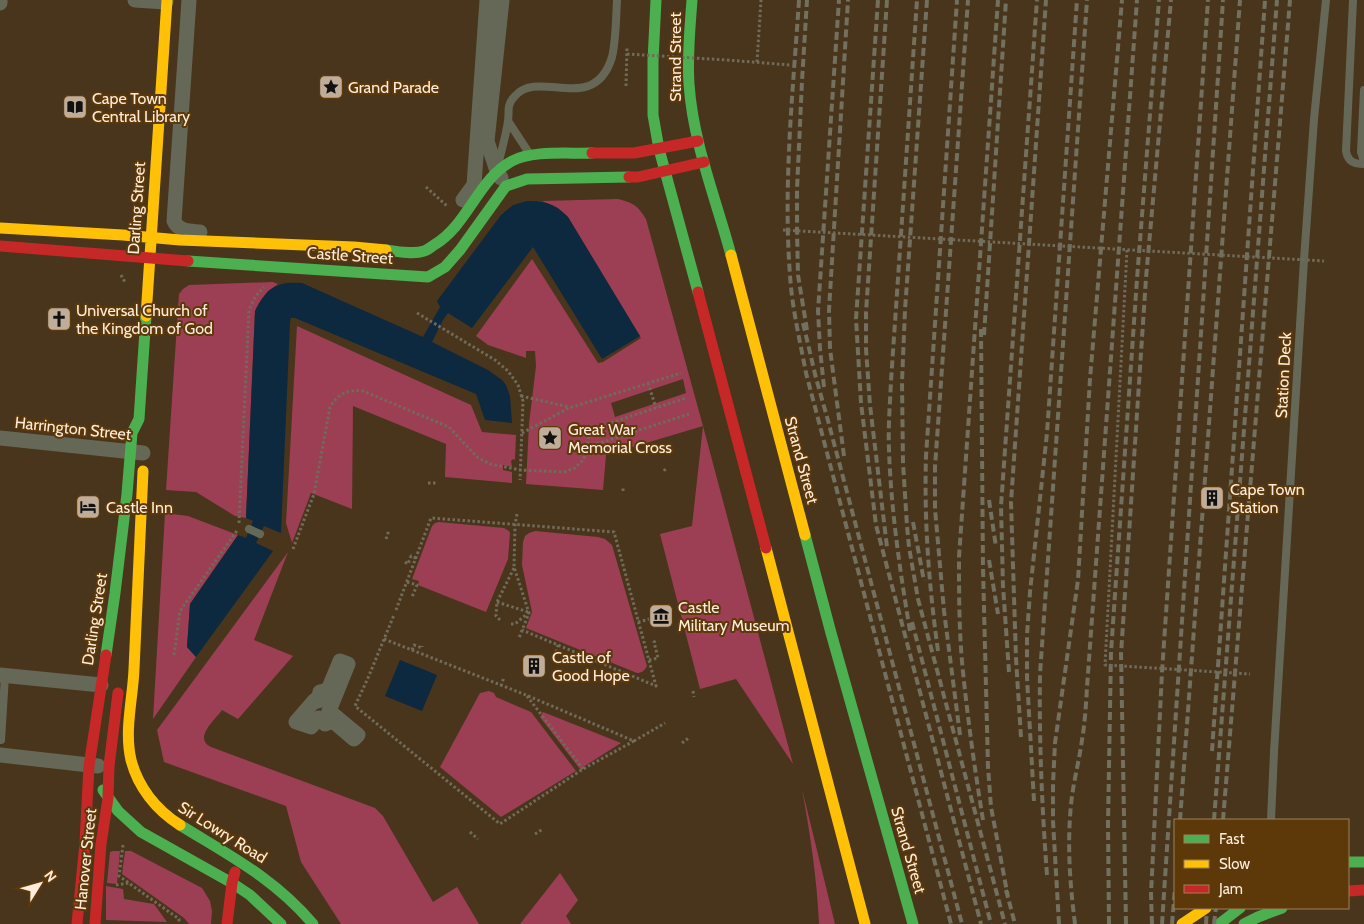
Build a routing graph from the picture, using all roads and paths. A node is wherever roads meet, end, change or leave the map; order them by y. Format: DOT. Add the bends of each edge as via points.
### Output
graph roads {
  1 [pos="136,0"];
  2 [pos="189,0"];
  3 [pos="487,0"];
  4 [pos="502,0"];
  5 [pos="617,0"];
  6 [pos="656,0"];
  7 [pos="692,0"];
  8 [pos="760,0"];
  9 [pos="1326,0"];
  10 [pos="1353,0"];
  11 [pos="166,1"];
  12 [pos="757,62"];
  13 [pos="790,65"];
  14 [pos="626,86"];
  15 [pos="1364,90"];
  16 [pos="508,121"];
  17 [pos="698,141"];
  18 [pos="659,149"];
  19 [pos="530,154"];
  20 [pos="704,162"];
  21 [pos="1364,162"];
  22 [pos="497,171"];
  23 [pos="665,171"];
  24 [pos="426,186"];
  25 [pos="506,186"];
  26 [pos="452,211"];
  27 [pos="0,228"];
  28 [pos="783,230"];
  29 [pos="151,237"];
  30 [pos="0,246"];
  31 [pos="1127,250"];
  32 [pos="149,258"];
  33 [pos="1304,260"];
  34 [pos="1324,261"];
  35 [pos="121,276"];
  36 [pos="125,282"];
  37 [pos="264,287"];
  38 [pos="416,313"];
  39 [pos="681,373"];
  40 [pos="648,383"];
  41 [pos="521,396"];
  42 [pos="686,398"];
  43 [pos="569,408"];
  44 [pos="656,408"];
  45 [pos="689,414"];
  46 [pos="139,419"];
  47 [pos="522,433"];
  48 [pos="0,438"];
  49 [pos="140,445"];
  50 [pos="587,448"];
  51 [pos="520,470"];
  52 [pos="520,480"];
  53 [pos="428,482"];
  54 [pos="438,483"];
  55 [pos="517,514"];
  56 [pos="515,525"];
  57 [pos="249,529"];
  58 [pos="389,530"];
  59 [pos="260,534"];
  60 [pos="386,539"];
  61 [pos="293,549"];
  62 [pos="416,558"];
  63 [pos="405,562"];
  64 [pos="514,567"];
  65 [pos="407,582"];
  66 [pos="412,597"];
  67 [pos="136,598"];
  68 [pos="497,602"];
  69 [pos="396,610"];
  70 [pos="529,612"];
  71 [pos="394,615"];
  72 [pos="650,619"];
  73 [pos="500,620"];
  74 [pos="638,622"];
  75 [pos="511,624"];
  76 [pos="522,630"];
  77 [pos="519,638"];
  78 [pos="384,639"];
  79 [pos="656,642"];
  80 [pos="124,644"];
  81 [pos="558,645"];
  82 [pos="422,646"];
  83 [pos="412,650"];
  84 [pos="556,652"];
  85 [pos="174,655"];
  86 [pos="649,660"];
  87 [pos="616,669"];
  88 [pos="1250,674"];
  89 [pos="3,676"];
  90 [pos="504,677"];
  91 [pos="622,681"];
  92 [pos="120,682"];
  93 [pos="101,685"];
  94 [pos="501,686"];
  95 [pos="693,691"];
  96 [pos="132,696"];
  97 [pos="526,696"];
  98 [pos="694,697"];
  99 [pos="665,723"];
  100 [pos="358,735"];
  101 [pos="690,737"];
  102 [pos="1,740"];
  103 [pos="634,741"];
  104 [pos="682,742"];
  105 [pos="0,755"];
  106 [pos="89,766"];
  107 [pos="109,766"];
  108 [pos="583,770"];
  109 [pos="108,798"];
  110 [pos="1271,819"];
  111 [pos="543,829"];
  112 [pos="470,832"];
  113 [pos="535,834"];
  114 [pos="478,839"];
  115 [pos="123,845"];
  116 [pos="239,861"];
  117 [pos="1349,862"];
  118 [pos="1364,862"];
  119 [pos="129,882"];
  120 [pos="232,883"];
  121 [pos="117,885"];
  122 [pos="1349,885"];
  123 [pos="1363,890"];
  124 [pos="1349,891"];
  125 [pos="1204,909"];
  126 [pos="1239,909"];
  127 [pos="1279,909"];
  128 [pos="77,924"];
  129 [pos="95,924"];
  130 [pos="179,924"];
  131 [pos="227,924"];
  132 [pos="281,924"];
  133 [pos="313,924"];
  134 [pos="865,924"];
  135 [pos="913,924"];
  136 [pos="1182,924"];
  137 [pos="1219,924"];
  138 [pos="1244,924"];
  1 -- 11 [label="street"];
  2 -- 3 [label="street" via="174,216 176,226 183,230 308,240 313,235 329,236 333,242 364,245 370,239 386,241 390,247 417,248 432,242 474,185"];
  4 -- 22 [label="street" via="488,141"];
  5 -- 16 [label="lane" via="612,56 607,70 596,82 575,90 527,88 516,94 509,104"];
  6 -- 18 [label="main road, Strand Street" via="653,116"];
  7 -- 17 [label="main road, Strand Street" via="688,63"];
  8 -- 12 [label="path"];
  9 -- 33 [label="lane, Station Deck"];
  10 -- 21 [label="lane" via="1346,151 1350,162"];
  11 -- 29 [label="main road, Darling Street"];
  12 -- 13 [label="path"];
  12 -- 14 [label="path, bridge" via="627,54"];
  15 -- 21 [label="lane" via="1361,152"];
  16 -- 19 [label="lane"];
  16 -- 22 [label="lane"];
  17 -- 18 [label="main road, Castle Street"];
  17 -- 20 [label="main road, Strand Street"];
  18 -- 19 [label="main road, Castle Street" via="634,153"];
  18 -- 23 [label="main road, Strand Street"];
  19 -- 22 [label="main road, Castle Street"];
  20 -- 23 [label="main road"];
  20 -- 135 [label="main road, Strand Street"];
  22 -- 25 [label="street"];
  22 -- 29 [label="main road, Castle Street" via="451,231 424,251"];
  23 -- 25 [label="main road" via="638,177 527,179"];
  23 -- 134 [label="main road, Strand Street"];
  24 -- 26 [label="path"];
  25 -- 32 [label="main road, Castle Street" via="445,268 428,277"];
  27 -- 29 [label="main road, Castle Street"];
  28 -- 31 [label="path, bridge"];
  29 -- 32 [label="main road, Darling Street"];
  30 -- 32 [label="main road, Castle Street"];
  31 -- 33 [label="path, bridge"];
  31 -- 88 [label="path, bridge" via="1105,665"];
  32 -- 46 [label="main road, Darling Street"];
  33 -- 34 [label="path, bridge"];
  33 -- 110 [label="lane, Station Deck"];
  35 -- 36 [label="path"];
  37 -- 85 [label="path" via="248,310 240,519 236,532 180,611"];
  38 -- 41 [label="path" via="495,360 508,371"];
  39 -- 40 [label="path"];
  40 -- 43 [label="path"];
  40 -- 44 [label="path"];
  41 -- 43 [label="path"];
  41 -- 47 [label="path"];
  42 -- 44 [label="path"];
  43 -- 47 [label="path"];
  44 -- 50 [label="path" via="595,428 589,436"];
  45 -- 50 [label="path"];
  46 -- 49 [label="main road, Darling Street"];
  46 -- 49 [label="main road, Darling Street" via="132,433"];
  47 -- 51 [label="path"];
  48 -- 49 [label="street, Harrington Street"];
  49 -- 67 [label="main road, Darling Street"];
  49 -- 93 [label="main road, Darling Street" via="127,494"];
  50 -- 51 [label="path" via="584,458 575,468 564,472"];
  51 -- 52 [label="path"];
  51 -- 61 [label="path" via="490,464 477,457 449,427 363,391 348,391 334,400 330,407 314,494"];
  53 -- 54 [label="path"];
  55 -- 56 [label="path"];
  56 -- 62 [label="path" via="431,518"];
  56 -- 64 [label="path"];
  56 -- 74 [label="path" via="614,532"];
  57 -- 59 [label="lane"];
  58 -- 60 [label="path"];
  62 -- 63 [label="path" via="411,556 408,564"];
  62 -- 65 [label="path"];
  64 -- 68 [label="path"];
  64 -- 70 [label="path"];
  65 -- 66 [label="path" via="416,586"];
  65 -- 69 [label="path"];
  67 -- 80 [label="main road"];
  67 -- 96 [label="main road, Darling Street"];
  68 -- 70 [label="path"];
  68 -- 73 [label="path" via="496,616"];
  70 -- 75 [label="path"];
  70 -- 76 [label="path"];
  71 -- 78 [label="path"];
  72 -- 74 [label="path"];
  74 -- 86 [label="path"];
  76 -- 77 [label="path"];
  76 -- 81 [label="path"];
  78 -- 83 [label="path"];
  78 -- 108 [label="path" via="355,706 500,824"];
  79 -- 86 [label="path" via="658,658"];
  81 -- 84 [label="path"];
  81 -- 87 [label="path"];
  82 -- 83 [label="path" via="414,645"];
  83 -- 94 [label="path"];
  86 -- 87 [label="path" via="656,686"];
  87 -- 91 [label="path" via="612,677"];
  89 -- 93 [label="street"];
  89 -- 102 [label="lane"];
  90 -- 94 [label="path"];
  92 -- 107 [label="main road, Hanover Street"];
  93 -- 106 [label="main road, Darling Street"];
  94 -- 97 [label="path"];
  95 -- 98 [label="path"];
  96 -- 116 [label="main road, Sir Lowry Road" via="130,756 146,793 165,815"];
  97 -- 103 [label="path"];
  97 -- 108 [label="path"];
  99 -- 103 [label="path"];
  100 -- 100 [label="street" via="329,710 348,664 340,661 328,690 320,692 318,701 296,722 311,727 318,718 325,724 333,721 354,739"];
  101 -- 104 [label="path"];
  103 -- 108 [label="path"];
  105 -- 106 [label="street"];
  106 -- 107 [label="street"];
  106 -- 109 [label="main road"];
  106 -- 128 [label="main road, Hanover Street"];
  107 -- 109 [label="main road, Hanover Street"];
  109 -- 120 [label="main road" via="141,832"];
  109 -- 129 [label="main road, Hanover Street"];
  111 -- 113 [label="path"];
  112 -- 114 [label="path"];
  115 -- 119 [label="path" via="119,876"];
  116 -- 120 [label="main road"];
  116 -- 133 [label="main road, Sir Lowry Road" via="284,892"];
  117 -- 118 [label="main road"];
  119 -- 121 [label="path"];
  119 -- 130 [label="path" via="179,919"];
  120 -- 131 [label="main road"];
  120 -- 132 [label="main road"];
  122 -- 123 [label="main road"];
  123 -- 124 [label="main road"];
  125 -- 136 [label="main road, bridge"];
  126 -- 137 [label="main road"];
  127 -- 138 [label="main road"];
}
